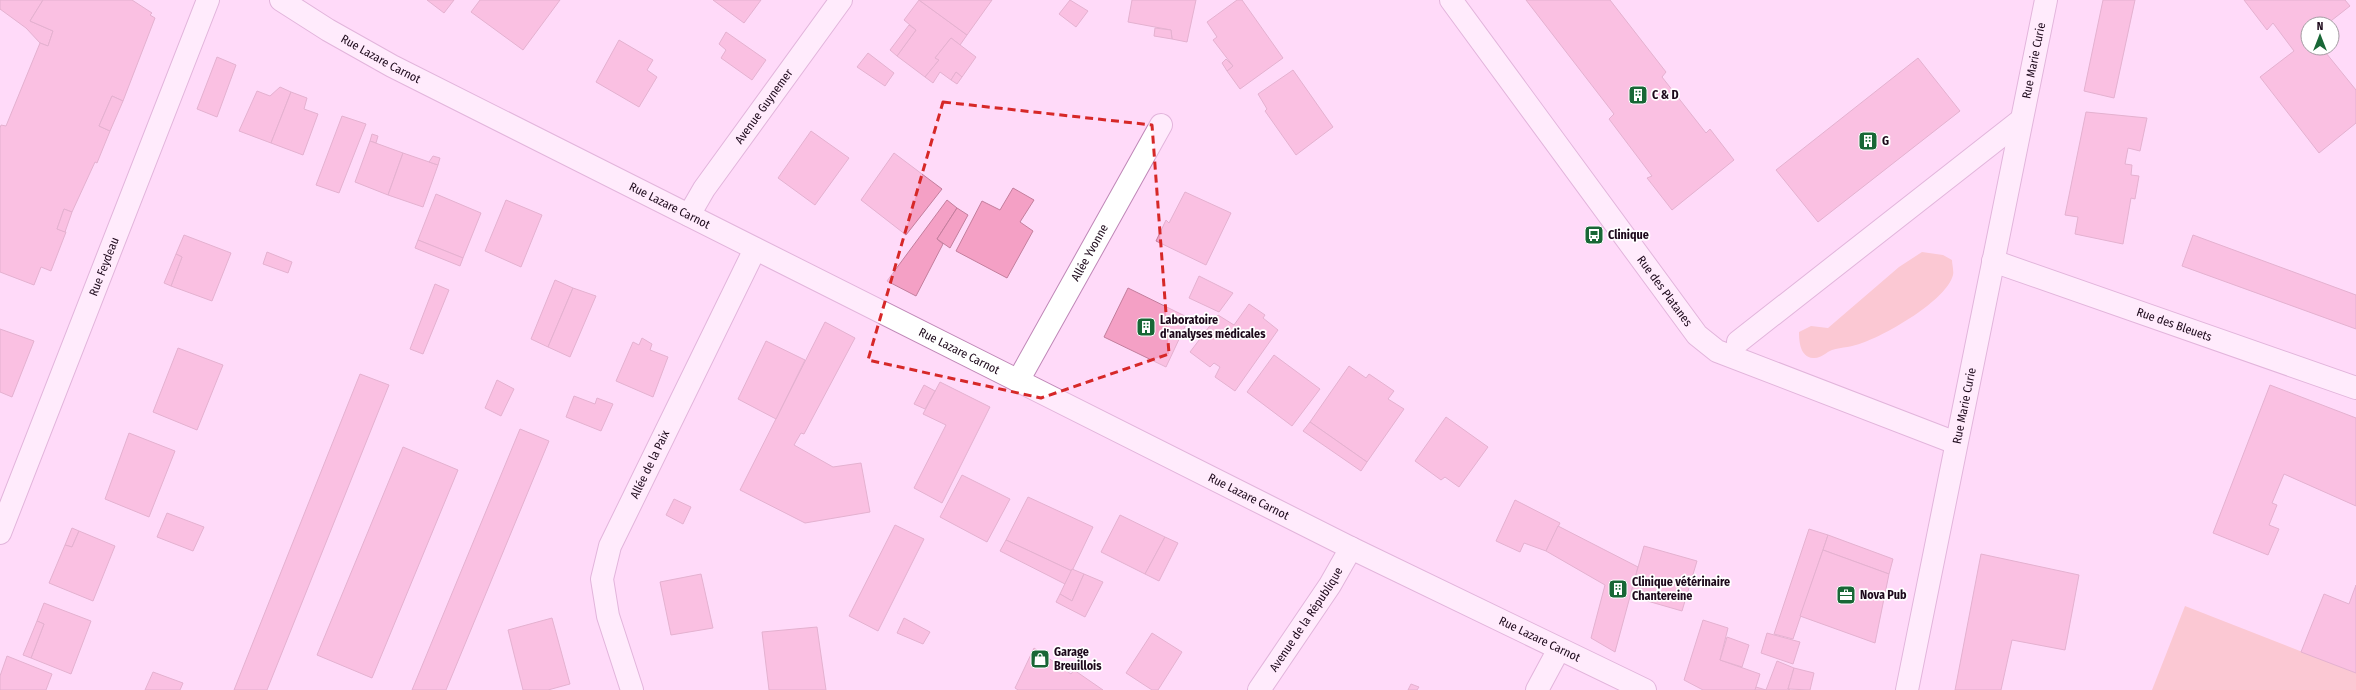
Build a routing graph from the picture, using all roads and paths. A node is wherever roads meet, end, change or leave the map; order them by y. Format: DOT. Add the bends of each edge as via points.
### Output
graph roads {
  1 [pos="208,0"];
  2 [pos="281,0"];
  3 [pos="841,0"];
  4 [pos="1451,0"];
  5 [pos="2046,0"];
  6 [pos="2020,121"];
  7 [pos="1161,125"];
  8 [pos="689,215"];
  9 [pos="755,249"];
  10 [pos="1993,261"];
  11 [pos="1738,342"];
  12 [pos="1018,381"];
  13 [pos="2356,388"];
  14 [pos="1956,443"];
  15 [pos="0,533"];
  16 [pos="1352,548"];
  17 [pos="1559,649"];
  18 [pos="632,690"];
  19 [pos="1259,690"];
  20 [pos="1537,690"];
  21 [pos="1645,690"];
  22 [pos="1907,690"];
  1 -- 15 [label="street, Rue Feydeau"];
  2 -- 8 [label="street, Rue Lazare Carnot" via="392,66"];
  3 -- 8 [label="street, Avenue Guynemer" via="704,189"];
  4 -- 14 [label="street, Rue des Platanes" via="1697,335 1717,351"];
  5 -- 6 [label="street, Rue Marie Curie"];
  6 -- 10 [label="street, Rue Marie Curie"];
  6 -- 11 [label="street"];
  7 -- 12 [label="street, Allée Yvonne"];
  8 -- 9 [label="street, Rue Lazare Carnot"];
  9 -- 12 [label="street, Rue Lazare Carnot"];
  9 -- 18 [label="street, Allée de la Paix" via="610,546 602,579 608,616"];
  10 -- 13 [label="street, Rue des Bleuets"];
  10 -- 14 [label="street, Rue Marie Curie"];
  12 -- 16 [label="street, Rue Lazare Carnot"];
  14 -- 22 [label="street, Rue Marie Curie"];
  16 -- 17 [label="street, Rue Lazare Carnot"];
  16 -- 19 [label="street, Avenue de la République"];
  17 -- 20 [label="street"];
  17 -- 21 [label="street, Rue Lazare Carnot"];
}
